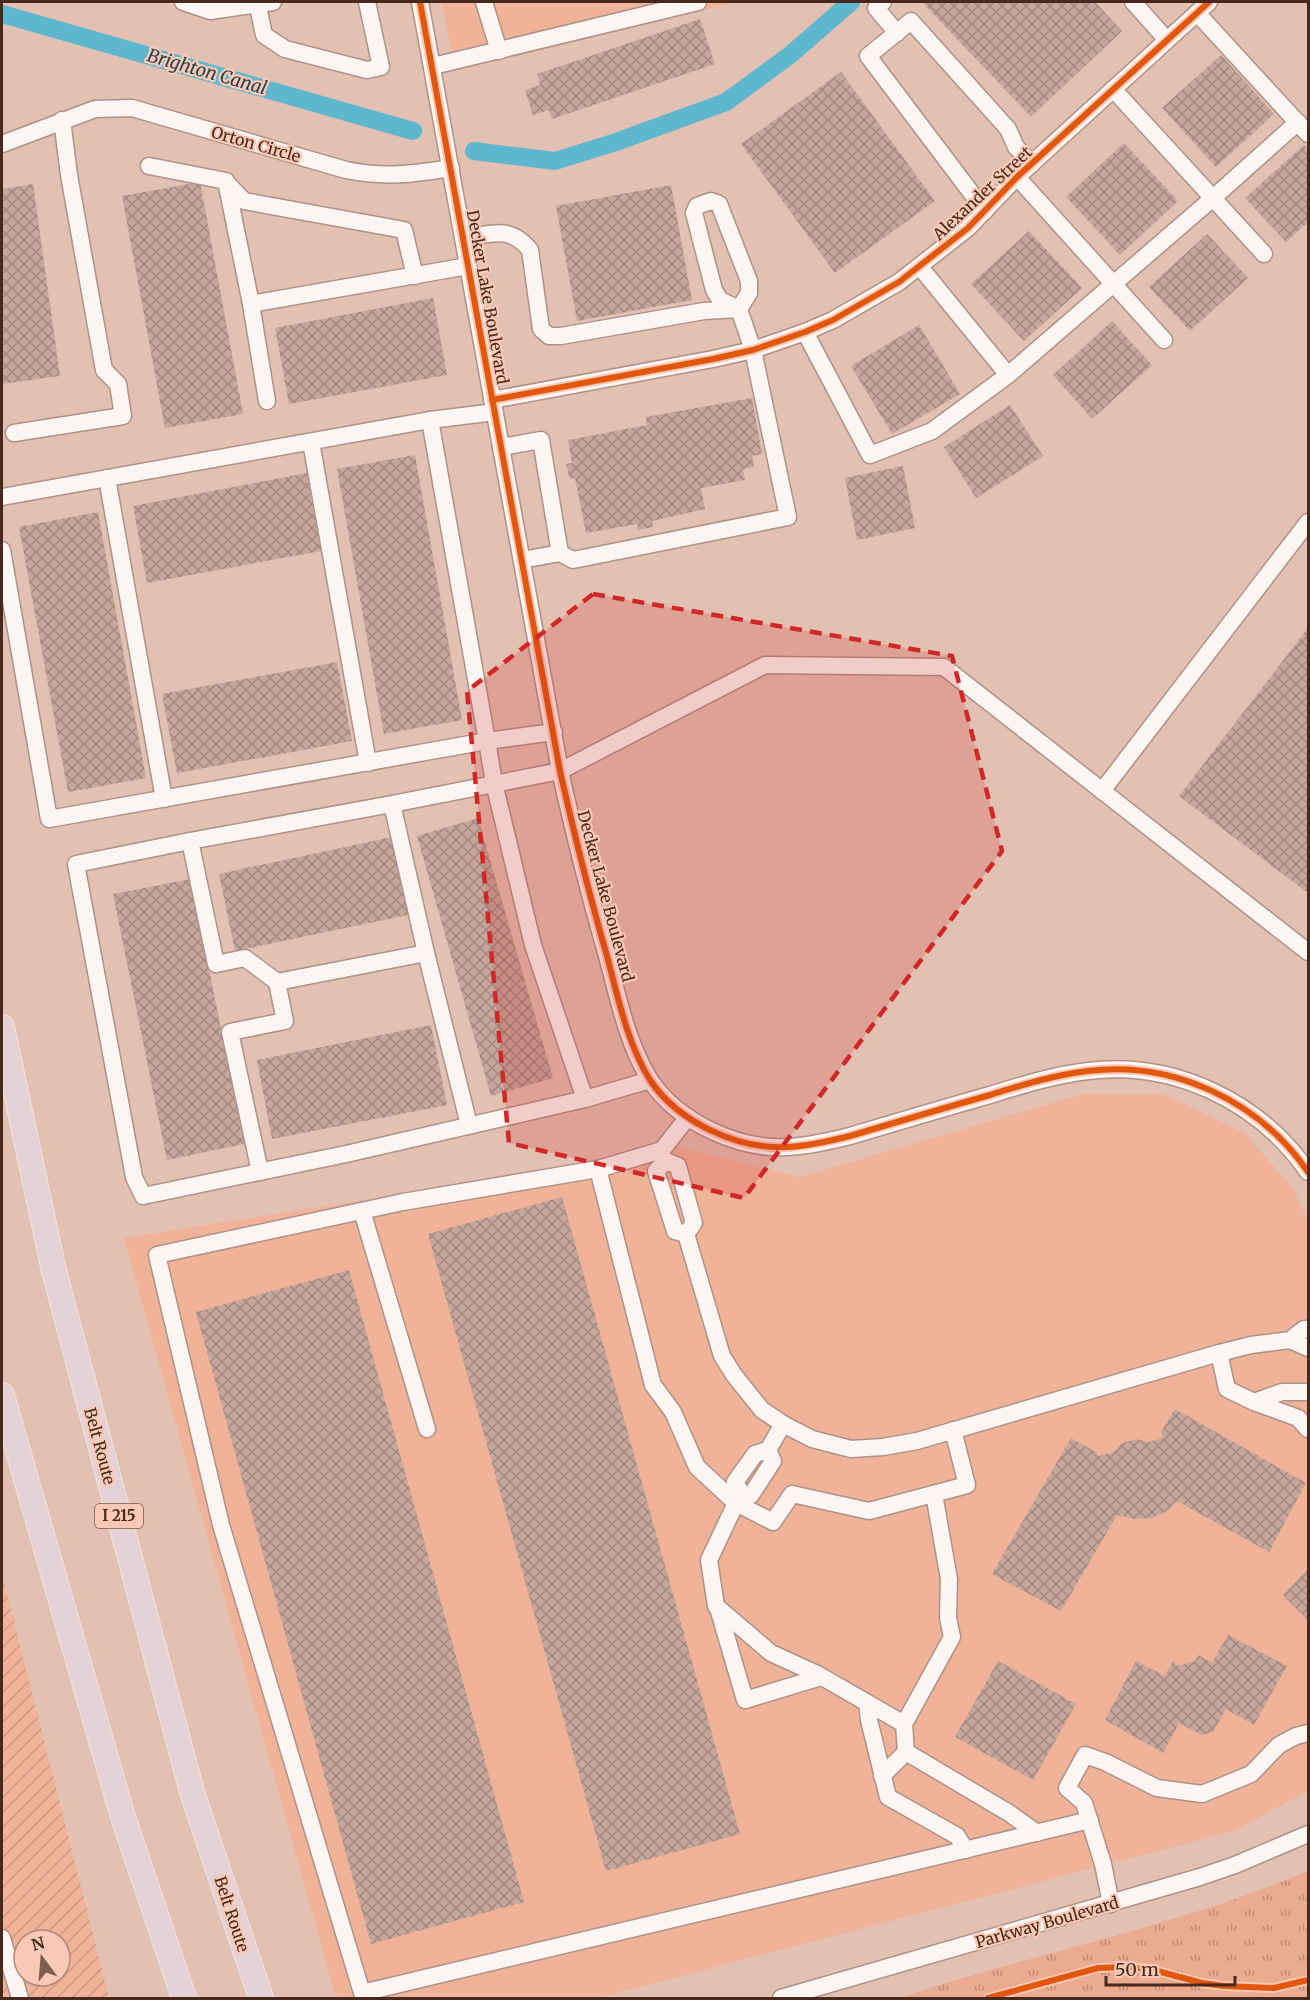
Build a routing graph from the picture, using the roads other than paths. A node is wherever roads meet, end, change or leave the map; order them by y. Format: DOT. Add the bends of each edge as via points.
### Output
graph roads {
  1 [pos="183,2"];
  2 [pos="263,2"];
  3 [pos="367,2"];
  4 [pos="420,2"];
  5 [pos="484,2"];
  6 [pos="698,2"];
  7 [pos="884,2"];
  8 [pos="1133,2"];
  9 [pos="1203,7"];
  10 [pos="897,33"];
  11 [pos="1167,40"];
  12 [pos="499,51"];
  13 [pos="433,66"];
  14 [pos="1113,89"];
  15 [pos="62,120"];
  16 [pos="1303,128"];
  17 [pos="2,144"];
  18 [pos="1032,164"];
  19 [pos="149,166"];
  20 [pos="451,168"];
  21 [pos="1017,177"];
  22 [pos="226,181"];
  23 [pos="1213,198"];
  24 [pos="985,211"];
  25 [pos="464,238"];
  26 [pos="1264,254"];
  27 [pos="468,266"];
  28 [pos="920,267"];
  29 [pos="415,276"];
  30 [pos="1112,284"];
  31 [pos="251,304"];
  32 [pos="738,309"];
  33 [pos="804,332"];
  34 [pos="1164,340"];
  35 [pos="753,350"];
  36 [pos="1008,375"];
  37 [pos="267,401"];
  38 [pos="493,406"];
  39 [pos="430,420"];
  40 [pos="14,433"];
  41 [pos="310,442"];
  42 [pos="501,447"];
  43 [pos="107,478"];
  44 [pos="2,497"];
  45 [pos="1308,522"];
  46 [pos="2,550"];
  47 [pos="560,553"];
  48 [pos="522,560"];
  49 [pos="554,732"];
  50 [pos="487,741"];
  51 [pos="368,763"];
  52 [pos="560,771"];
  53 [pos="494,783"];
  54 [pos="1102,791"];
  55 [pos="164,799"];
  56 [pos="392,804"];
  57 [pos="190,841"];
  58 [pos="1308,952"];
  59 [pos="426,953"];
  60 [pos="277,982"];
  61 [pos="2,1027"];
  62 [pos="651,1080"];
  63 [pos="585,1099"];
  64 [pos="688,1117"];
  65 [pos="470,1125"];
  66 [pos="664,1156"];
  67 [pos="598,1169"];
  68 [pos="260,1172"];
  69 [pos="1308,1172"];
  70 [pos="362,1211"];
  71 [pos="1308,1329"];
  72 [pos="1290,1340"];
  73 [pos="1308,1348"];
  74 [pos="1219,1353"];
  75 [pos="1308,1392"];
  76 [pos="2,1395"];
  77 [pos="1254,1402"];
  78 [pos="783,1424"];
  79 [pos="427,1429"];
  80 [pos="1308,1429"];
  81 [pos="953,1430"];
  82 [pos="934,1494"];
  83 [pos="739,1498"];
  84 [pos="718,1608"];
  85 [pos="821,1677"];
  86 [pos="867,1703"];
  87 [pos="904,1724"];
  88 [pos="1308,1734"];
  89 [pos="906,1752"];
  90 [pos="882,1776"];
  91 [pos="1090,1821"];
  92 [pos="1037,1833"];
  93 [pos="1308,1834"];
  94 [pos="966,1850"];
  95 [pos="1111,1904"];
  96 [pos="2,1938"];
  97 [pos="20,1998"];
  98 [pos="184,1998"];
  99 [pos="261,1998"];
  100 [pos="781,1998"];
  1 -- 2 [label="street" via="210,11"];
  2 -- 3 [label="street" via="264,35 285,49 367,70 381,67"];
  4 -- 13 [label="street, Decker Lake Boulevard"];
  5 -- 12 [label="street"];
  6 -- 12 [label="street"];
  7 -- 10 [label="street" via="876,8"];
  8 -- 11 [label="street"];
  9 -- 11 [label="street, Alexander Street"];
  9 -- 16 [label="street"];
  10 -- 18 [label="street" via="911,21 1008,129 1016,147"];
  10 -- 24 [label="street" via="868,56"];
  11 -- 14 [label="street, Alexander Street"];
  12 -- 13 [label="street"];
  13 -- 20 [label="street, Decker Lake Boulevard"];
  14 -- 18 [label="street, Alexander Street"];
  14 -- 23 [label="street"];
  15 -- 17 [label="street, Orton Circle"];
  15 -- 20 [label="street, Orton Circle" via="95,109 132,108 363,174 406,175"];
  15 -- 40 [label="street" via="104,370 118,384 123,416"];
  16 -- 23 [label="street"];
  18 -- 21 [label="street, Alexander Street"];
  19 -- 22 [label="street"];
  20 -- 25 [label="street, Decker Lake Boulevard"];
  21 -- 24 [label="street, Alexander Street"];
  21 -- 30 [label="street"];
  22 -- 29 [label="street" via="244,201 404,230"];
  22 -- 31 [label="street"];
  23 -- 26 [label="street"];
  23 -- 30 [label="street"];
  24 -- 28 [label="street, Alexander Street"];
  25 -- 27 [label="street, Decker Lake Boulevard"];
  25 -- 32 [label="street" via="504,232 530,250 541,329 549,336 704,310"];
  27 -- 29 [label="street"];
  27 -- 38 [label="street, Decker Lake Boulevard"];
  28 -- 33 [label="street, Alexander Street" via="843,315"];
  28 -- 36 [label="street"];
  29 -- 31 [label="street"];
  30 -- 34 [label="street"];
  30 -- 36 [label="street"];
  31 -- 37 [label="street"];
  32 -- 32 [label="street" via="720,300 714,290 693,213 697,206 711,201 719,204 749,281 749,293"];
  32 -- 35 [label="street"];
  33 -- 35 [label="street, Alexander Street"];
  33 -- 36 [label="street" via="870,455 932,431"];
  35 -- 38 [label="street, Alexander Street"];
  35 -- 47 [label="street" via="788,517 573,560"];
  38 -- 39 [label="street, Alexander Street"];
  38 -- 42 [label="street, Decker Lake Boulevard"];
  39 -- 41 [label="street, Alexander Street"];
  39 -- 50 [label="street"];
  41 -- 43 [label="street, Alexander Street"];
  41 -- 51 [label="street"];
  42 -- 47 [label="street" via="541,440"];
  42 -- 48 [label="street, Decker Lake Boulevard"];
  43 -- 44 [label="street, Alexander Street"];
  43 -- 55 [label="street"];
  45 -- 54 [label="street"];
  46 -- 55 [label="street" via="49,819"];
  47 -- 48 [label="street"];
  48 -- 49 [label="street, Decker Lake Boulevard"];
  49 -- 50 [label="street"];
  49 -- 52 [label="street, Decker Lake Boulevard"];
  50 -- 51 [label="street"];
  50 -- 53 [label="street"];
  51 -- 55 [label="street"];
  52 -- 53 [label="street"];
  52 -- 54 [label="street" via="765,664 944,667"];
  52 -- 62 [label="street, Decker Lake Boulevard" via="618,998 632,1044"];
  53 -- 56 [label="street"];
  53 -- 63 [label="street" via="533,945"];
  54 -- 58 [label="street"];
  56 -- 57 [label="street"];
  56 -- 59 [label="street"];
  57 -- 60 [label="street" via="216,964 245,958"];
  57 -- 68 [label="street" via="76,864 134,1178 143,1196"];
  59 -- 60 [label="street"];
  59 -- 65 [label="street"];
  60 -- 68 [label="street" via="285,1021 230,1032"];
  61 -- 99 [label="highway, Belt Route / I 215" via="54,1271 192,1792"];
  62 -- 63 [label="street"];
  62 -- 64 [label="street, Decker Lake Boulevard"];
  63 -- 65 [label="street"];
  64 -- 66 [label="street"];
  64 -- 69 [label="street, Decker Lake Boulevard" via="723,1136 760,1146 787,1148 850,1136 1067,1074 1114,1069 1144,1071 1201,1086 1239,1105 1274,1132"];
  65 -- 68 [label="street"];
  66 -- 67 [label="street"];
  66 -- 78 [label="street" via="678,1166 687,1195 694,1223 686,1234 722,1356 762,1410"];
  67 -- 70 [label="street"];
  67 -- 83 [label="street" via="653,1385 673,1412 697,1467"];
  70 -- 79 [label="street"];
  70 -- 94 [label="street" via="157,1255 221,1525 363,1993"];
  71 -- 72 [label="street"];
  72 -- 73 [label="street"];
  72 -- 74 [label="street"];
  74 -- 77 [label="street" via="1227,1389"];
  74 -- 81 [label="street"];
  75 -- 77 [label="street" via="1282,1392"];
  76 -- 98 [label="highway" via="122,1814"];
  77 -- 80 [label="street" via="1298,1418"];
  78 -- 81 [label="street" via="812,1439 851,1449 917,1441"];
  78 -- 83 [label="street" via="768,1450 755,1454 735,1482"];
  81 -- 82 [label="street" via="967,1485"];
  82 -- 83 [label="street" via="869,1511 792,1494 773,1522"];
  82 -- 87 [label="street" via="949,1579 948,1618 952,1637"];
  83 -- 84 [label="street" via="710,1560"];
  84 -- 85 [label="street" via="771,1653"];
  84 -- 85 [label="street" via="745,1700"];
  85 -- 86 [label="street"];
  86 -- 87 [label="street"];
  86 -- 90 [label="street"];
  87 -- 89 [label="street"];
  88 -- 91 [label="street" via="1279,1745 1251,1774 1202,1794 1157,1788 1085,1755 1067,1788 1084,1803"];
  89 -- 90 [label="street"];
  89 -- 92 [label="street"];
  90 -- 94 [label="street" via="888,1797 957,1836"];
  91 -- 92 [label="street"];
  91 -- 95 [label="street"];
  92 -- 94 [label="street"];
  93 -- 95 [label="street, Parkway Boulevard" via="1235,1865"];
  95 -- 100 [label="street, Parkway Boulevard"];
  96 -- 97 [label="street"];
}
